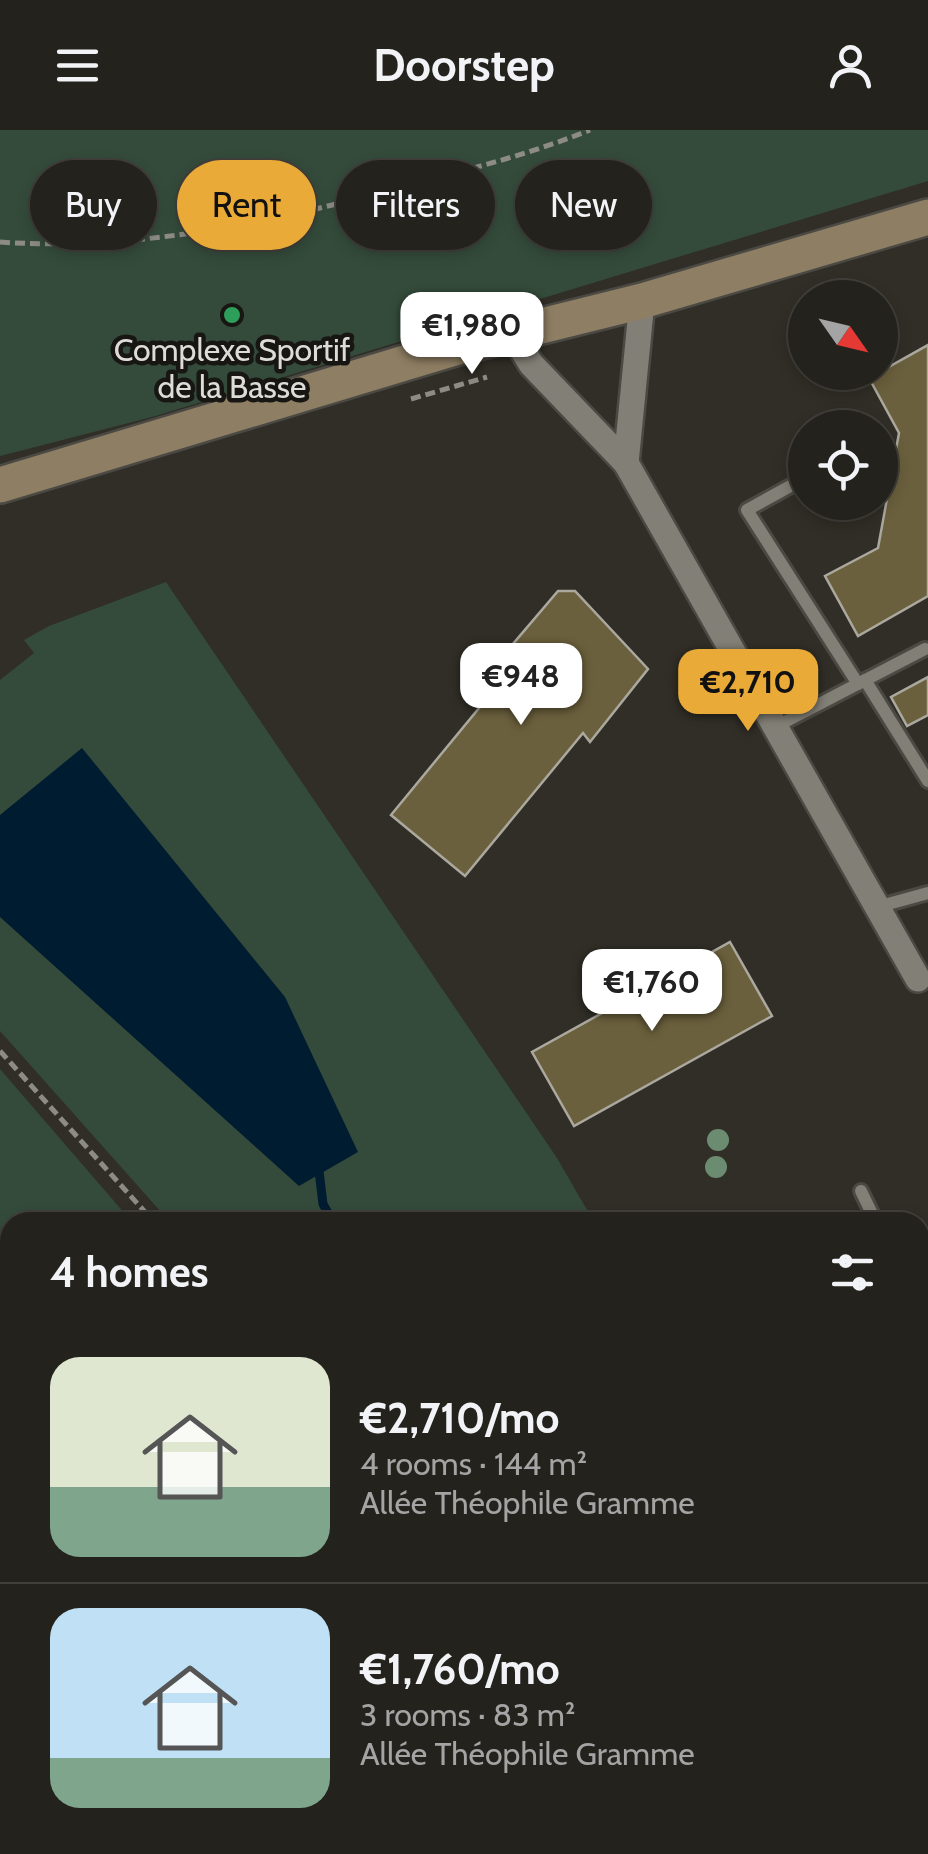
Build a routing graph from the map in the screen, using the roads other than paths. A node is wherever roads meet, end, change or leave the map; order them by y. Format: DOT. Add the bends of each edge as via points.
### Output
graph roads {
  1 [pos="928,217"];
  2 [pos="642,301"];
  3 [pos="512,333"];
  4 [pos="626,462"];
  5 [pos="0,485"];
  6 [pos="788,487"];
  7 [pos="925,649"];
  8 [pos="861,682"];
  9 [pos="775,727"];
  10 [pos="928,782"];
  11 [pos="928,893"];
  12 [pos="876,906"];
  13 [pos="920,984"];
  14 [pos="861,1191"];
  15 [pos="871,1212"];
  1 -- 2 [label="main road"];
  2 -- 3 [label="main road"];
  2 -- 4 [label="street"];
  3 -- 4 [label="street" via="531,364"];
  3 -- 5 [label="main road"];
  4 -- 9 [label="street"];
  6 -- 8 [label="lane" via="747,510"];
  7 -- 8 [label="lane"];
  8 -- 9 [label="lane"];
  8 -- 10 [label="lane"];
  9 -- 12 [label="street"];
  11 -- 12 [label="lane"];
  12 -- 13 [label="street"];
  14 -- 15 [label="lane"];
}
